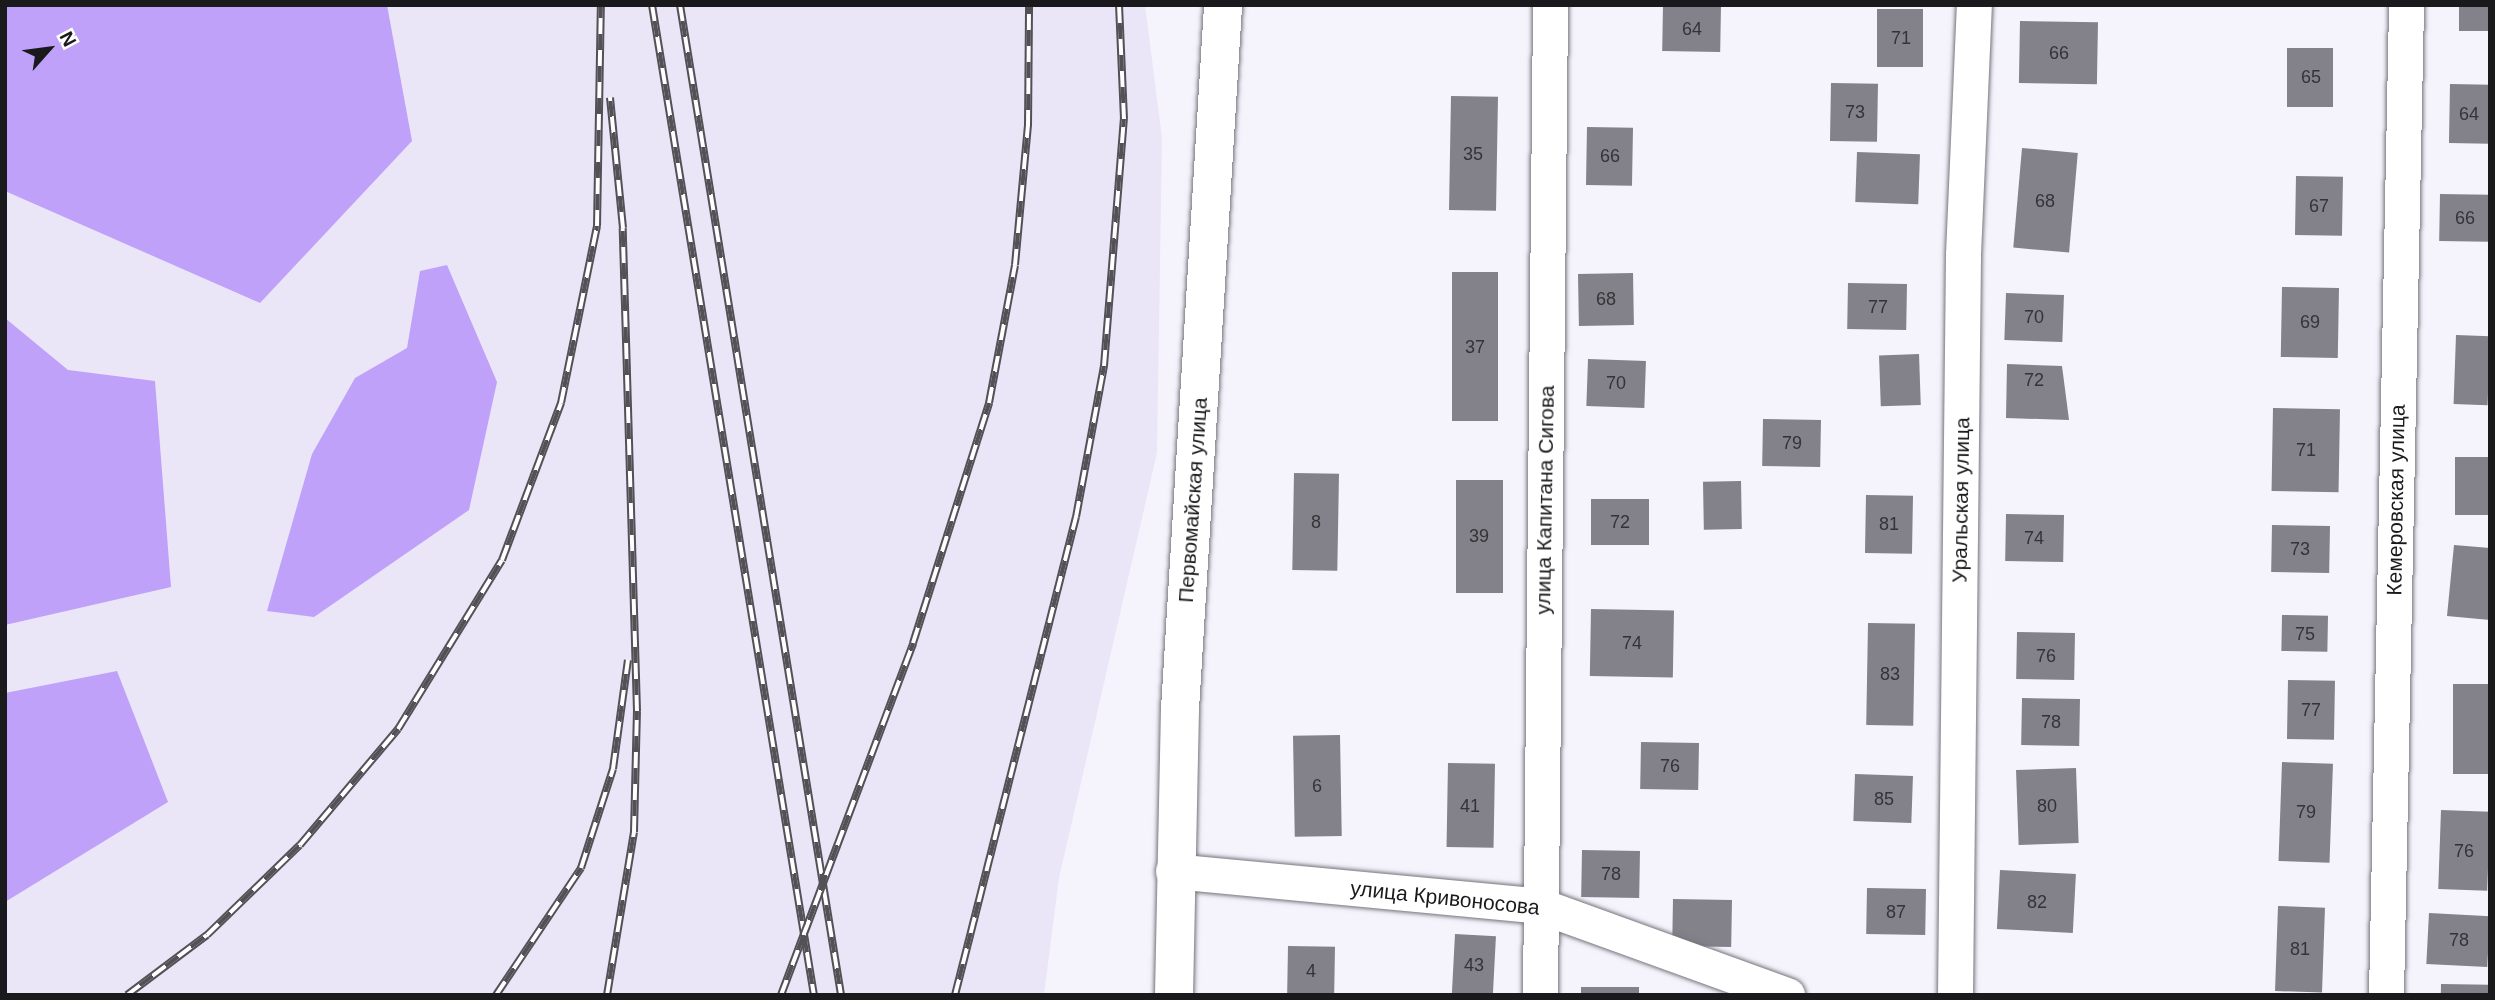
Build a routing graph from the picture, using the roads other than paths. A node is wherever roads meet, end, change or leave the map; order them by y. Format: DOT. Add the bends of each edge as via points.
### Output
graph roads {
  1 [pos="1223,5"];
  2 [pos="1549,5"];
  3 [pos="1974,5"];
  4 [pos="2406,5"];
  5 [pos="1172,871"];
  6 [pos="1541,906"];
  7 [pos="1174,995"];
  8 [pos="1540,995"];
  9 [pos="1787,995"];
  10 [pos="1955,995"];
  11 [pos="2386,995"];
  1 -- 5 [label="main road, Первомайская улица"];
  2 -- 6 [label="street, улица Капитана Сигова"];
  3 -- 10 [label="street, Уральская улица" via="1963,254"];
  4 -- 11 [label="street, Кемеровская улица"];
  5 -- 6 [label="street, улица Кривоносова"];
  5 -- 7 [label="main road, Первомайская улица"];
  6 -- 8 [label="street, улица Капитана Сигова"];
  6 -- 9 [label="street, улица Кривоносова"];
}
